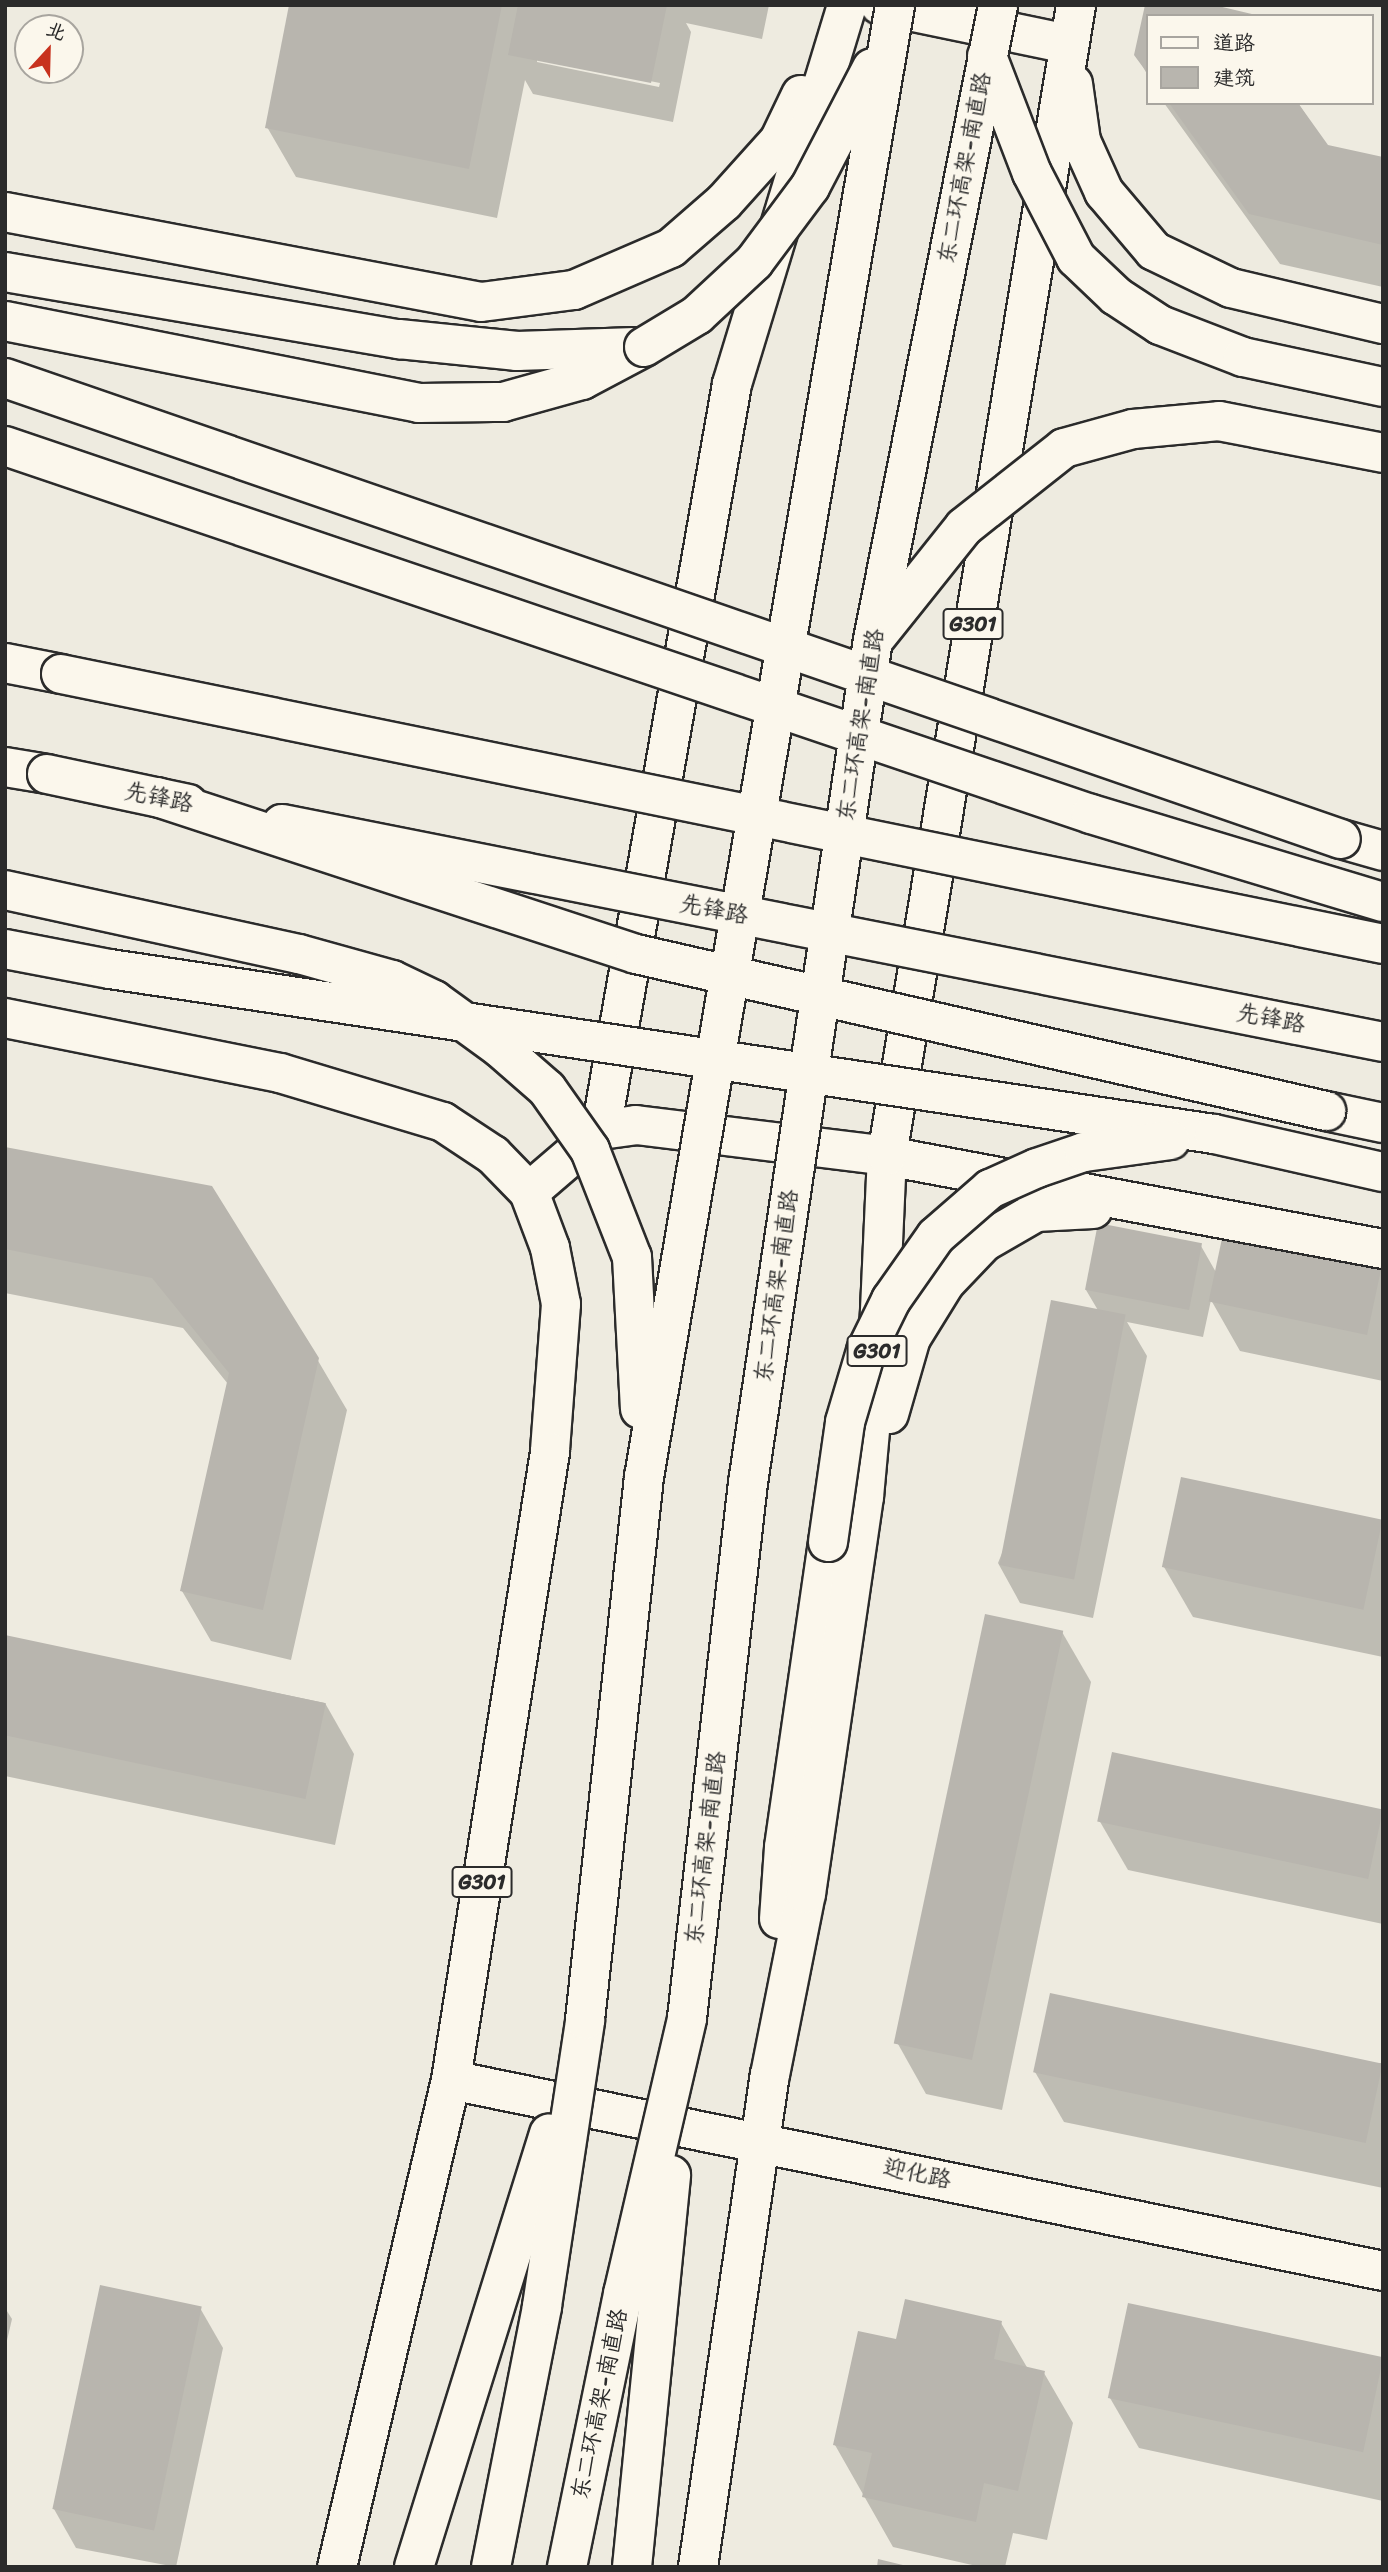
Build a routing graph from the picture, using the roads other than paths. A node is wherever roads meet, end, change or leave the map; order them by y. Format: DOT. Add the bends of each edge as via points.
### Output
graph roads {
  1 [pos="847,5"];
  2 [pos="998,5"];
  3 [pos="1076,5"];
  4 [pos="888,15"];
  5 [pos="1068,44"];
  6 [pos="987,56"];
  7 [pos="5,212"];
  8 [pos="5,272"];
  9 [pos="5,321"];
  10 [pos="1383,324"];
  11 [pos="644,347"];
  12 [pos="5,378"];
  13 [pos="1383,387"];
  14 [pos="5,446"];
  15 [pos="1383,453"];
  16 [pos="873,640"];
  17 [pos="5,663"];
  18 [pos="5,767"];
  19 [pos="157,797"];
  20 [pos="1383,851"];
  21 [pos="5,890"];
  22 [pos="1383,902"];
  23 [pos="1383,944"];
  24 [pos="5,949"];
  25 [pos="5,1018"];
  26 [pos="1383,1042"];
  27 [pos="1383,1122"];
  28 [pos="601,1130"];
  29 [pos="1214,1134"];
  30 [pos="887,1156"];
  31 [pos="1383,1172"];
  32 [pos="530,1192"];
  33 [pos="1161,1206"];
  34 [pos="1383,1249"];
  35 [pos="644,1477"];
  36 [pos="864,1497"];
  37 [pos="687,2018"];
  38 [pos="584,2020"];
  39 [pos="770,2075"];
  40 [pos="451,2080"];
  41 [pos="762,2142"];
  42 [pos="1383,2271"];
  43 [pos="337,2567"];
  44 [pos="414,2567"];
  45 [pos="491,2567"];
  46 [pos="567,2567"];
  47 [pos="632,2567"];
  48 [pos="698,2567"];
  1 -- 7 [label="main road" via="779,141 724,202 671,248 574,289 481,302"];
  1 -- 28 [label="main road" via="732,384"];
  2 -- 6 [label="main road, 东二环高架-南直路, bridge"];
  3 -- 5 [label="main road, G301"];
  4 -- 5 [label="main road"];
  4 -- 11 [label="main road, bridge" via="810,187 754,262 697,315"];
  4 -- 35 [label="main road, bridge"];
  5 -- 10 [label="main road" via="1081,141 1104,192 1154,251 1231,288"];
  5 -- 30 [label="main road, G301"];
  6 -- 13 [label="main road, bridge" via="1032,173 1076,258 1116,296 1160,325 1243,357"];
  6 -- 16 [label="main road, 东二环高架-南直路, bridge"];
  8 -- 11 [label="main road" via="399,339 517,351"];
  9 -- 11 [label="main road" via="419,403 503,402 582,380"];
  12 -- 20 [label="main road, bridge"];
  14 -- 22 [label="main road, bridge" via="1091,814"];
  15 -- 16 [label="main road, bridge" via="1219,421 1133,429 1064,448 964,527"];
  16 -- 37 [label="main road, 东二环高架-南直路, bridge" via="748,1483"];
  17 -- 23 [label="main road, bridge"];
  18 -- 19 [label="main road, 先锋路, bridge"];
  19 -- 26 [label="main road, 先锋路, bridge"];
  19 -- 27 [label="main road, bridge" via="636,954"];
  21 -- 35 [label="main road, bridge" via="299,954 392,981 434,1000 547,1089 590,1150 632,1257"];
  24 -- 29 [label="main road, bridge" via="124,971"];
  25 -- 32 [label="main road" via="280,1073 432,1118 493,1155"];
  28 -- 30 [label="main road" via="636,1125"];
  28 -- 32 [label="main road"];
  29 -- 31 [label="main road, bridge"];
  29 -- 39 [label="main road, bridge" via="1084,1152 990,1189 936,1237 891,1300 866,1351 845,1422 784,1847"];
  30 -- 33 [label="main road"];
  30 -- 36 [label="main road, G301" via="879,1331"];
  32 -- 40 [label="main road, G301" via="550,1248 561,1304 550,1452"];
  33 -- 34 [label="main road"];
  33 -- 36 [label="main road" via="1036,1212 984,1242 945,1283 911,1338"];
  35 -- 38 [label="main road, bridge"];
  36 -- 39 [label="main road, G301" via="806,1894"];
  37 -- 46 [label="main road, 东二环高架-南直路, bridge" via="623,2294"];
  37 -- 47 [label="main road, bridge"];
  38 -- 44 [label="main road, bridge"];
  38 -- 45 [label="main road, bridge" via="542,2306"];
  39 -- 41 [label="main road, G301"];
  40 -- 41 [label="main road, 迎化路"];
  40 -- 43 [label="main road, G301"];
  41 -- 42 [label="main road, 迎化路"];
  41 -- 48 [label="main road, G301"];
}
